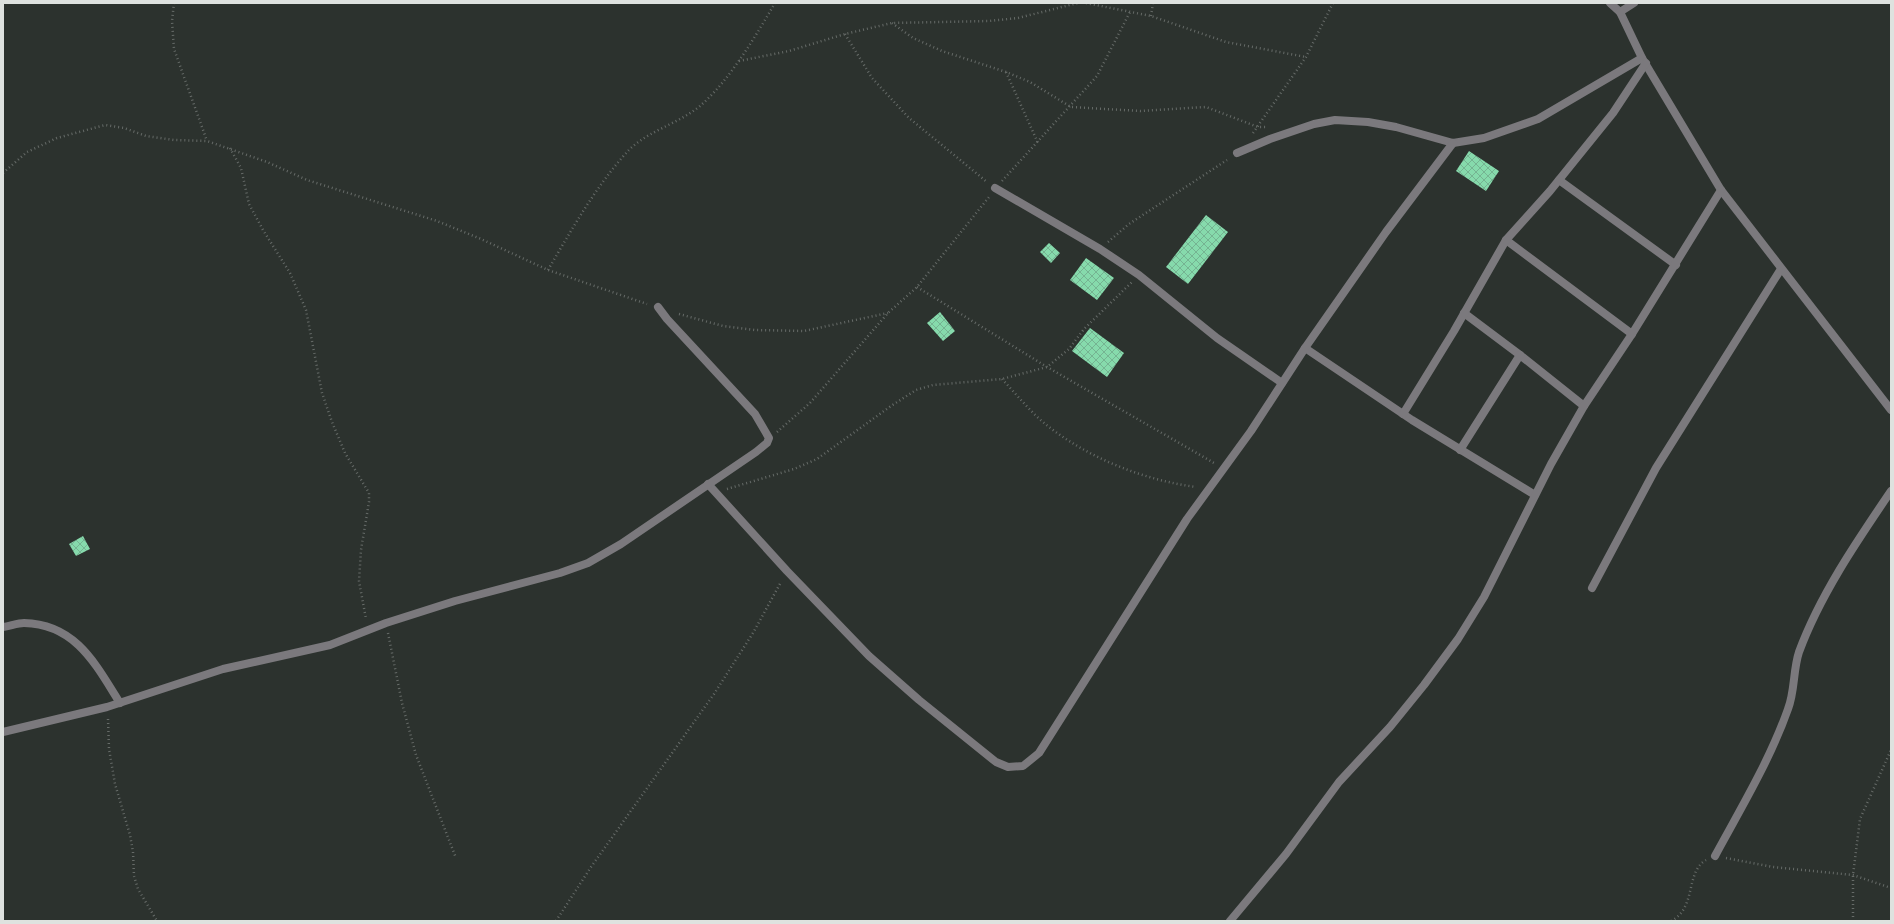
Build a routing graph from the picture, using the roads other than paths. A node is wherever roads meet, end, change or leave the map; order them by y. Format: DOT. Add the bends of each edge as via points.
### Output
graph roads {
  1 [pos="1610,3"];
  2 [pos="1634,3"];
  3 [pos="1620,12"];
  4 [pos="1644,60"];
  5 [pos="1453,143"];
  6 [pos="1237,153"];
  7 [pos="1559,180"];
  8 [pos="995,188"];
  9 [pos="1721,190"];
  10 [pos="1506,240"];
  11 [pos="1676,265"];
  12 [pos="1781,269"];
  13 [pos="658,307"];
  14 [pos="1464,313"];
  15 [pos="1632,334"];
  16 [pos="1305,348"];
  17 [pos="1520,355"];
  18 [pos="1282,383"];
  19 [pos="1584,406"];
  20 [pos="1891,410"];
  21 [pos="1402,414"];
  22 [pos="1460,450"];
  23 [pos="708,484"];
  24 [pos="1891,491"];
  25 [pos="1535,495"];
  26 [pos="1592,588"];
  27 [pos="3,627"];
  28 [pos="120,703"];
  29 [pos="3,732"];
  30 [pos="1715,856"];
  31 [pos="1230,921"];
  1 -- 3 [label="street"];
  2 -- 3 [label="street"];
  3 -- 4 [label="street"];
  4 -- 5 [label="street" via="1538,119 1484,138"];
  4 -- 7 [label="street" via="1614,113"];
  4 -- 9 [label="street"];
  5 -- 6 [label="street" via="1396,127 1336,120 1314,124"];
  5 -- 16 [label="street" via="1386,232"];
  7 -- 10 [label="street"];
  7 -- 11 [label="street"];
  8 -- 18 [label="street" via="1100,249 1139,275 1217,338"];
  9 -- 11 [label="street"];
  9 -- 12 [label="street"];
  10 -- 14 [label="street"];
  10 -- 15 [label="street"];
  11 -- 15 [label="street"];
  12 -- 20 [label="street"];
  12 -- 26 [label="street" via="1656,468"];
  13 -- 23 [label="street" via="755,414 769,438 756,452"];
  14 -- 17 [label="street"];
  14 -- 21 [label="street"];
  15 -- 19 [label="street"];
  16 -- 18 [label="street"];
  16 -- 21 [label="street"];
  17 -- 19 [label="street"];
  17 -- 22 [label="street"];
  18 -- 23 [label="street" via="1225,469 1208,488 1161,558 1039,753 1023,766 1008,767 996,762 869,656"];
  19 -- 25 [label="street"];
  21 -- 22 [label="street"];
  22 -- 25 [label="street"];
  23 -- 28 [label="street" via="588,563 455,601 366,630 330,645 223,669"];
  24 -- 30 [label="street" via="1821,606 1799,653 1789,708 1756,781"];
  25 -- 31 [label="street" via="1484,597 1458,639 1390,727 1339,782 1286,854"];
  27 -- 28 [label="street" via="23,623 44,626 62,633 91,657"];
  28 -- 29 [label="street"];
}
